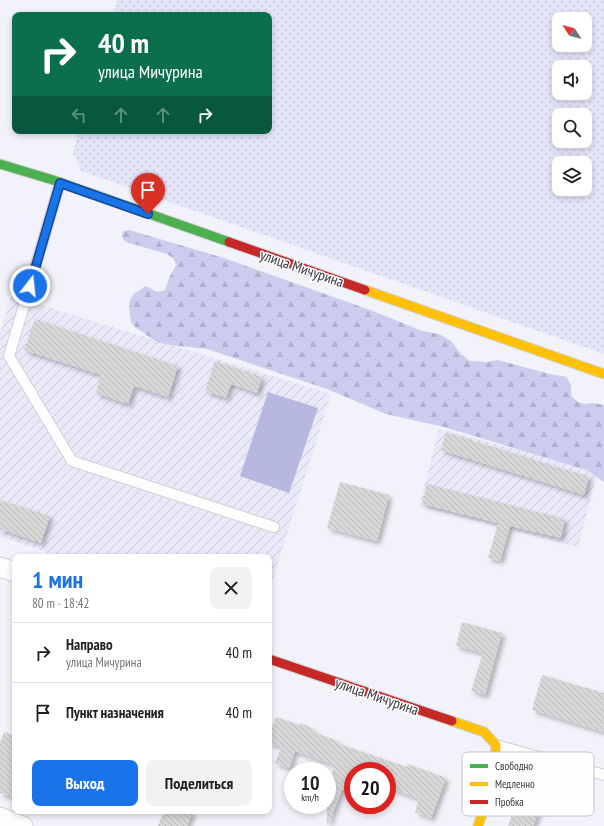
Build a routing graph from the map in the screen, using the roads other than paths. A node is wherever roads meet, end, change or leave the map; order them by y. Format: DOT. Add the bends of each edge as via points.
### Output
graph roads {
  1 [pos="0,164"];
  2 [pos="60,183"];
  3 [pos="604,374"];
  4 [pos="274,527"];
  5 [pos="0,567"];
  6 [pos="12,571"];
  7 [pos="272,660"];
  8 [pos="496,746"];
  9 [pos="496,752"];
  10 [pos="518,752"];
  11 [pos="594,772"];
  12 [pos="604,775"];
  13 [pos="481,816"];
  14 [pos="0,817"];
  15 [pos="23,826"];
  16 [pos="478,826"];
  1 -- 2 [label="street, улица Мичурина"];
  2 -- 3 [label="street, улица Мичурина"];
  2 -- 4 [label="lane" via="9,356 72,461"];
  5 -- 6 [label="street"];
  7 -- 8 [label="street, улица Мичурина" via="484,732"];
  8 -- 9 [label="street"];
  8 -- 10 [label="lane"];
  11 -- 12 [label="lane"];
  13 -- 16 [label="street"];
  14 -- 15 [label="street"];
}
